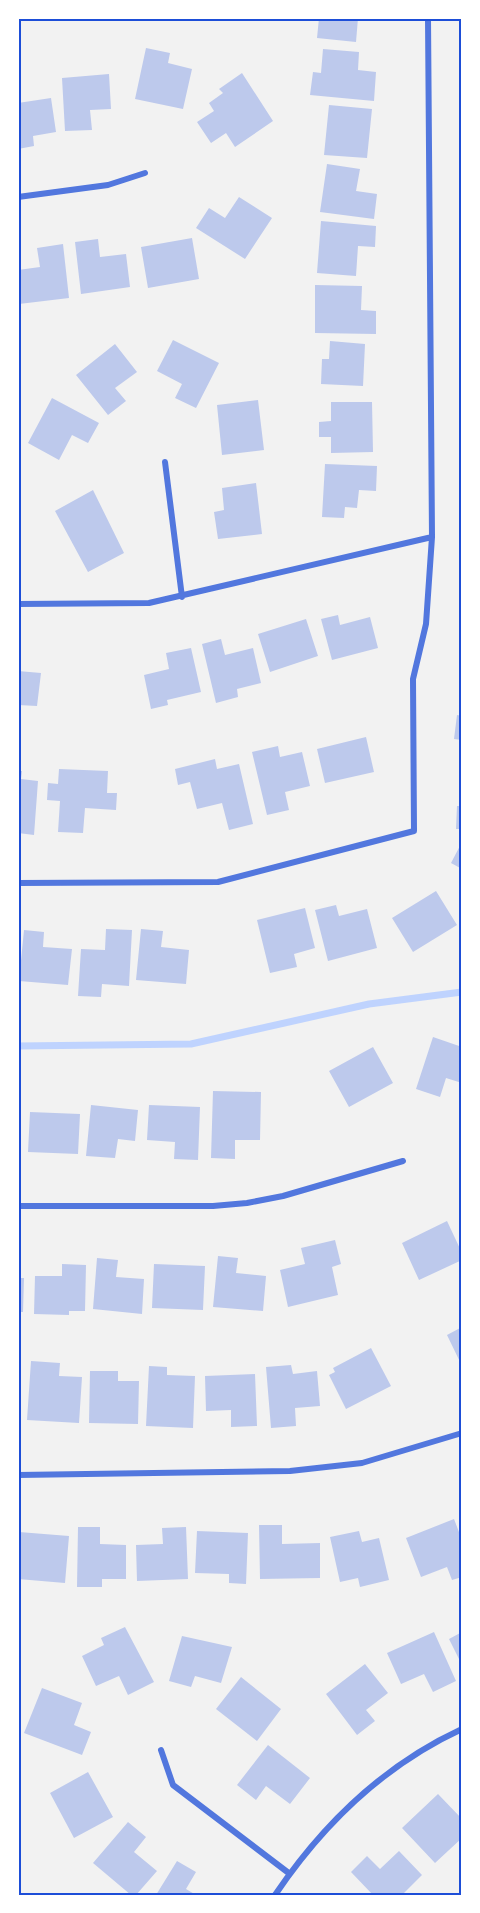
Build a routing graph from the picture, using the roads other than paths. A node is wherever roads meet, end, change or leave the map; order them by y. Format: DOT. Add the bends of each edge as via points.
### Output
graph roads {
  1 [pos="428,18"];
  2 [pos="145,173"];
  3 [pos="18,197"];
  4 [pos="165,462"];
  5 [pos="432,537"];
  6 [pos="182,597"];
  7 [pos="18,604"];
  8 [pos="18,883"];
  9 [pos="403,1161"];
  10 [pos="18,1206"];
  11 [pos="462,1433"];
  12 [pos="18,1475"];
  13 [pos="462,1729"];
  14 [pos="161,1750"];
  15 [pos="290,1874"];
  16 [pos="275,1895"];
  1 -- 5 [label="street"];
  2 -- 3 [label="street" via="108,185"];
  4 -- 6 [label="street"];
  5 -- 6 [label="street"];
  5 -- 8 [label="street" via="426,624 413,679 414,831 218,882"];
  6 -- 7 [label="street" via="149,603"];
  9 -- 10 [label="street" via="247,1203"];
  11 -- 12 [label="street" via="362,1462 290,1471"];
  13 -- 15 [label="street" via="415,1752 356,1799"];
  14 -- 15 [label="street" via="172,1785"];
  15 -- 16 [label="street"];
}
